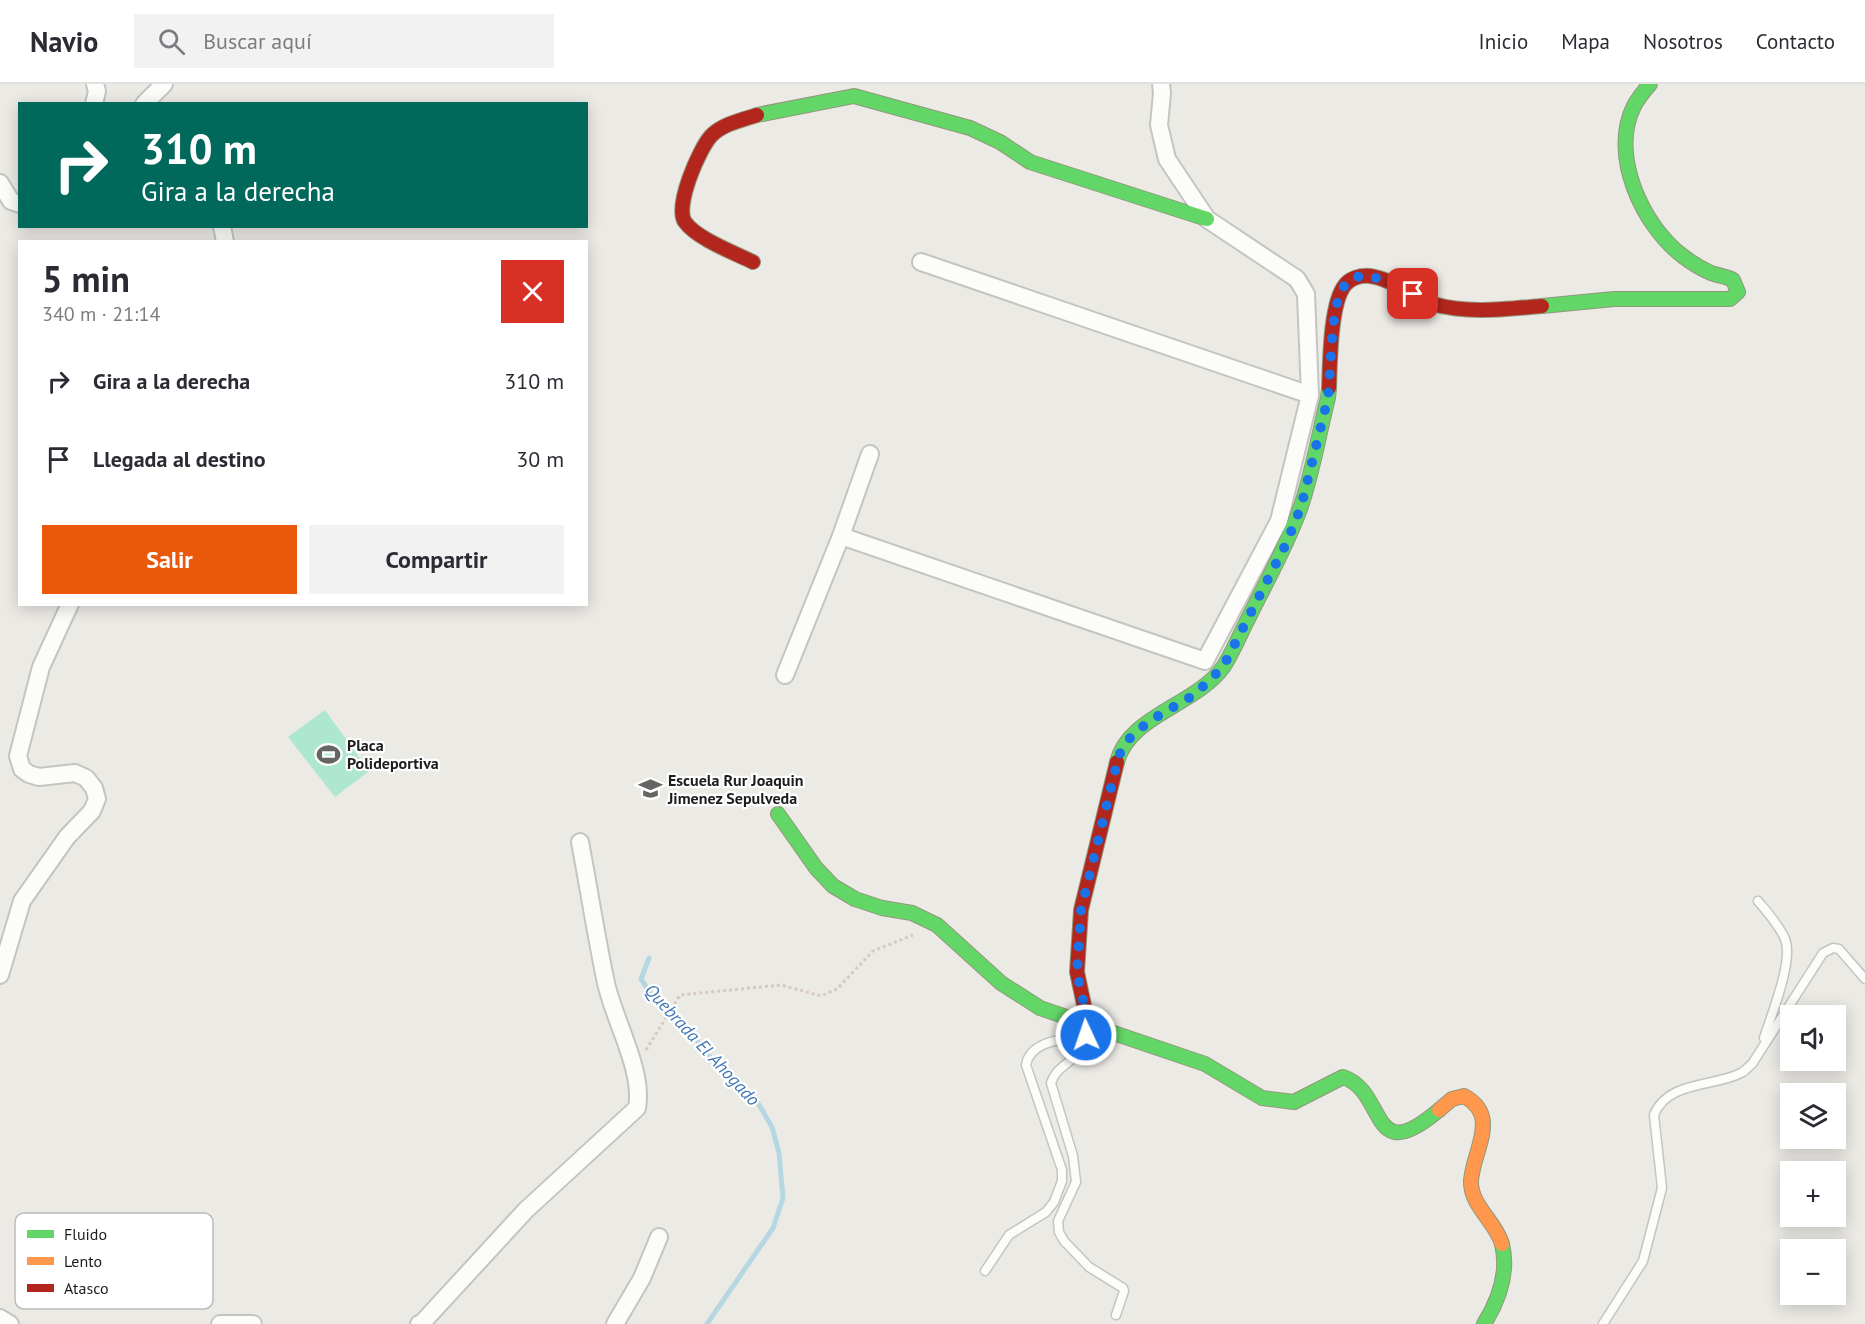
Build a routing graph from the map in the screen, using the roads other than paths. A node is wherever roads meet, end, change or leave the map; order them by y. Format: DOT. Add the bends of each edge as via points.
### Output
graph roads {
  1 [pos="95,84"];
  2 [pos="164,84"];
  3 [pos="1161,84"];
  4 [pos="1650,84"];
  5 [pos="95,102"];
  6 [pos="146,102"];
  7 [pos="0,183"];
  8 [pos="18,203"];
  9 [pos="1207,219"];
  10 [pos="753,262"];
  11 [pos="921,262"];
  12 [pos="1310,395"];
  13 [pos="870,454"];
  14 [pos="841,536"];
  15 [pos="69,606"];
  16 [pos="1205,660"];
  17 [pos="1223,667"];
  18 [pos="785,675"];
  19 [pos="778,814"];
  20 [pos="580,842"];
  21 [pos="1758,901"];
  22 [pos="0,975"];
  23 [pos="1865,979"];
  24 [pos="1087,1030"];
  25 [pos="1760,1050"];
  26 [pos="659,1238"];
  27 [pos="985,1271"];
  28 [pos="1116,1315"];
  29 [pos="220,1324"];
  30 [pos="253,1324"];
  31 [pos="419,1324"];
  32 [pos="615,1324"];
  33 [pos="1484,1324"];
  34 [pos="1603,1324"];
  1 -- 5 [label="street" via="98,91"];
  2 -- 6 [label="street"];
  3 -- 9 [label="street" via="1159,126 1167,159"];
  4 -- 17 [label="street" via="1632,108 1626,133 1634,192 1659,235 1712,273 1731,278 1738,292 1730,299 1614,299 1487,311 1430,303 1370,276 1356,277 1345,284 1333,325 1328,398 1301,507"];
  7 -- 8 [label="street" via="11,201"];
  9 -- 10 [label="street" via="1030,162 970,128 854,96 765,112 723,127 711,136 694,166 682,206 684,221 697,233"];
  9 -- 12 [label="street" via="1297,279 1306,294"];
  11 -- 12 [label="street"];
  12 -- 16 [label="street" via="1279,521"];
  13 -- 14 [label="street"];
  14 -- 16 [label="street"];
  14 -- 18 [label="street"];
  15 -- 22 [label="street" via="41,667 18,756 22,769 29,774 39,777 75,773 86,777 97,799 92,811 67,837 22,901"];
  16 -- 17 [label="street"];
  17 -- 24 [label="street" via="1194,695 1148,722 1119,755 1081,910 1077,972"];
  19 -- 24 [label="street" via="833,886 855,899 912,913 937,925 1001,982 1040,1008"];
  20 -- 31 [label="street" via="607,986 634,1071 637,1108 526,1210"];
  21 -- 25 [label="lane" via="1774,920 1787,948 1780,992"];
  23 -- 25 [label="lane" via="1839,949 1823,952"];
  24 -- 27 [label="lane" via="1044,1044 1027,1060 1062,1170 1062,1181 1046,1212 1009,1235"];
  24 -- 28 [label="lane" via="1075,1057 1059,1069 1051,1083 1073,1156 1076,1182 1058,1221 1059,1232 1089,1267 1123,1288"];
  24 -- 33 [label="street" via="1205,1064 1262,1098 1294,1102 1343,1077 1352,1080 1382,1124 1401,1133 1419,1127 1452,1099 1464,1096 1474,1101 1482,1112 1483,1124 1471,1182 1502,1244 1504,1281"];
  25 -- 34 [label="lane" via="1741,1073 1679,1091 1657,1107 1654,1115 1662,1188 1643,1261"];
  26 -- 32 [label="street" via="642,1278"];
  29 -- 30 [label="street"];
}
